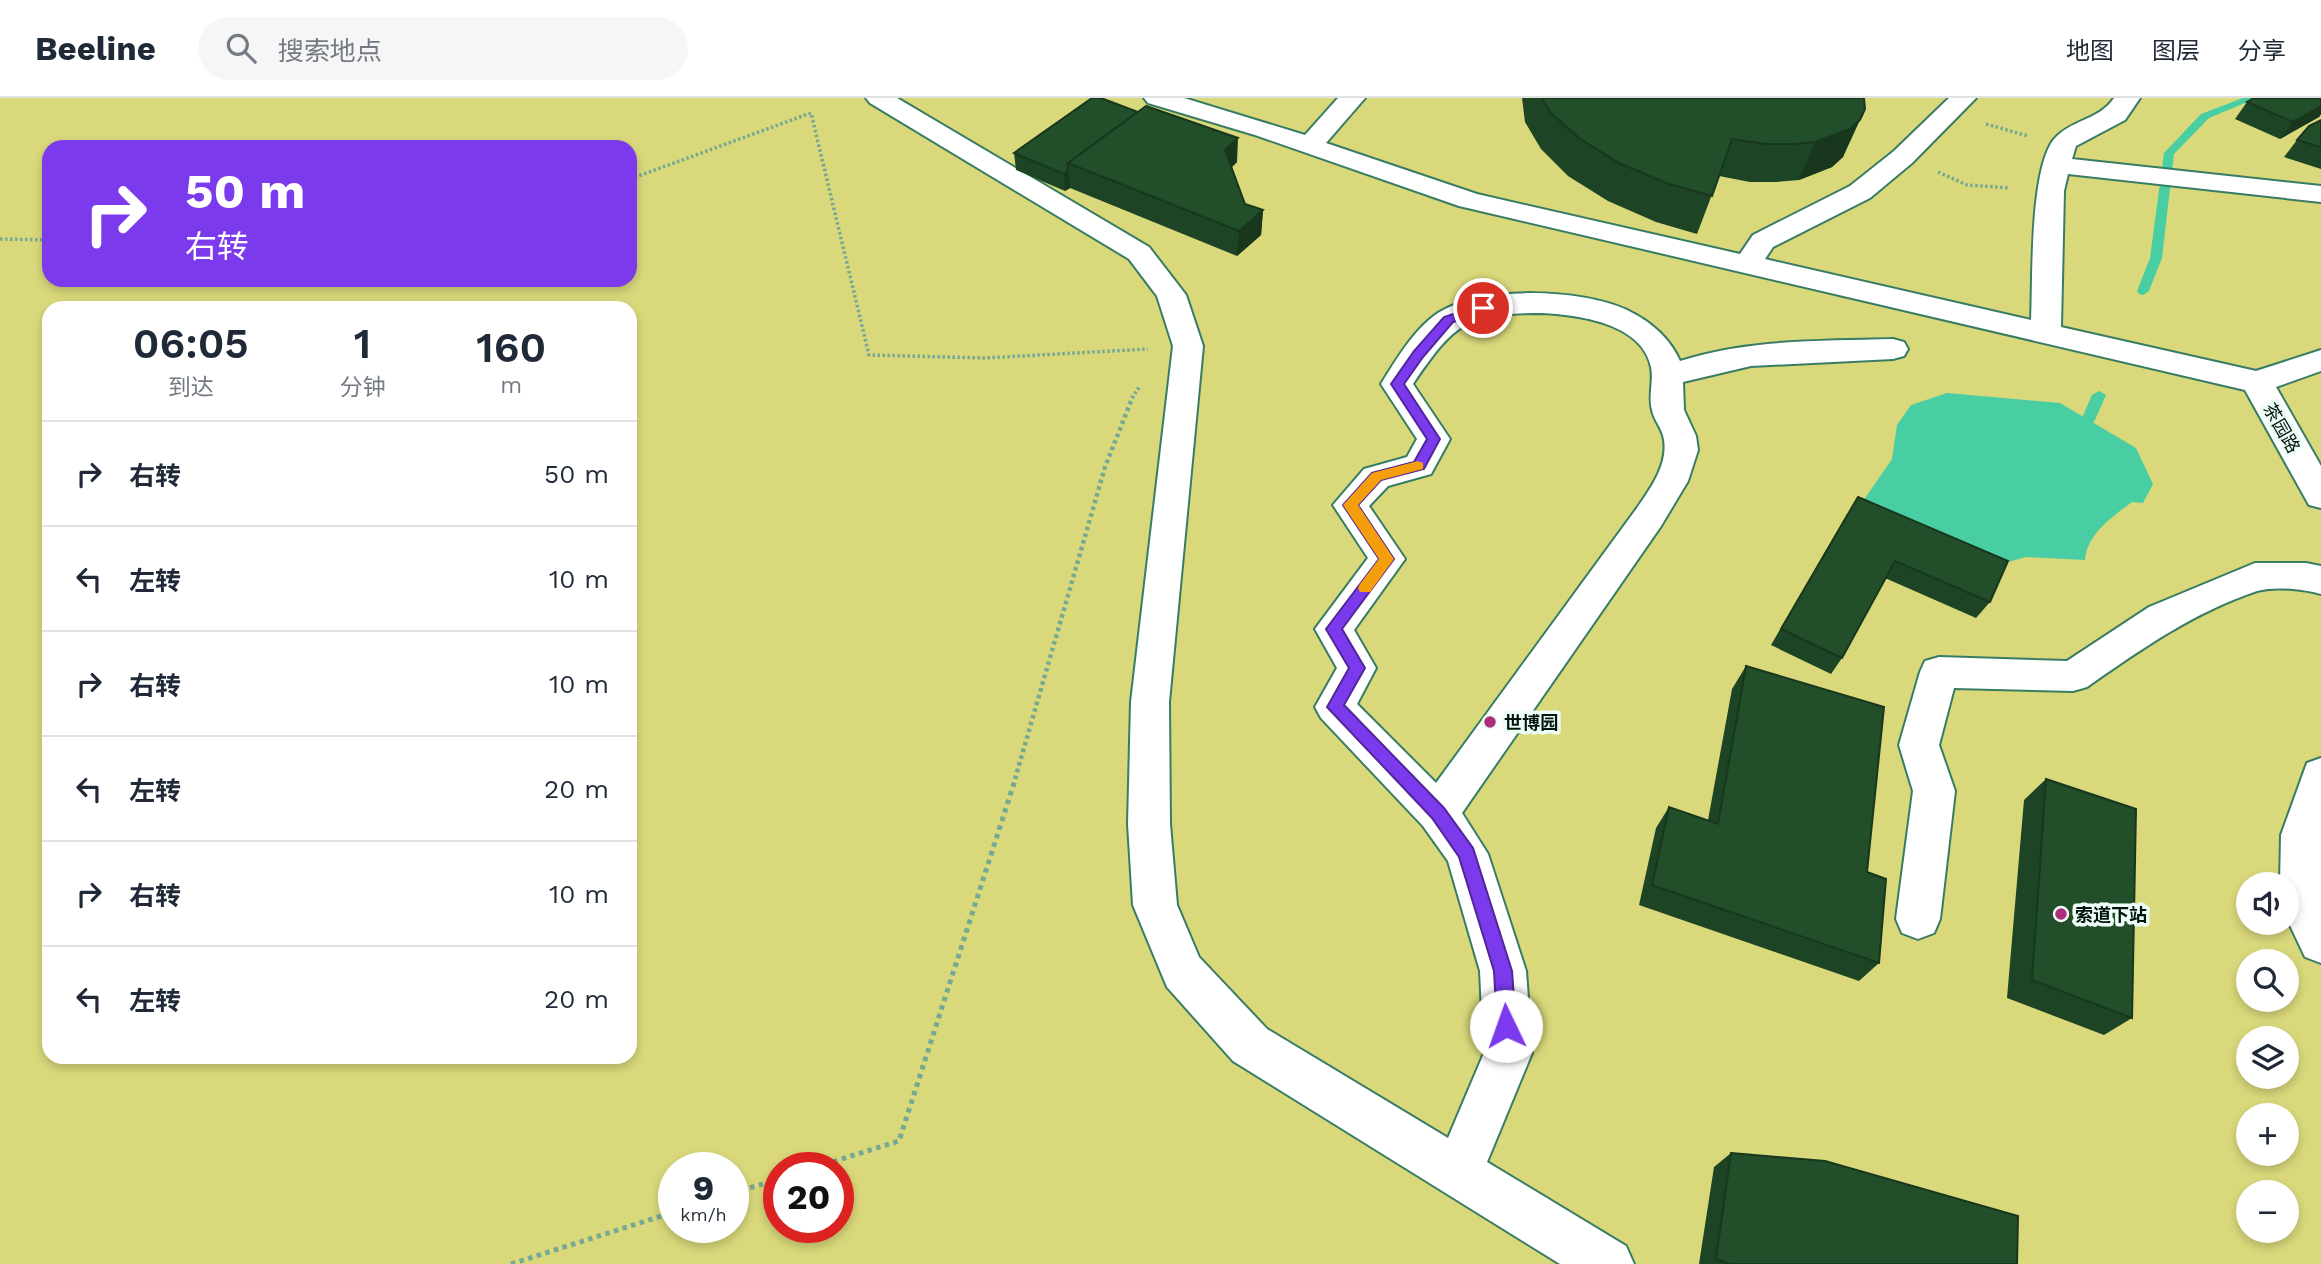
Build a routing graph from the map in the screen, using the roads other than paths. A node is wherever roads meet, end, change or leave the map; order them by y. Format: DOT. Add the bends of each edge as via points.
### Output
graph roads {
  1 [pos="879,98"];
  2 [pos="1157,98"];
  3 [pos="1352,98"];
  4 [pos="2127,98"];
  5 [pos="1955,106"];
  6 [pos="1310,146"];
  7 [pos="2062,167"];
  8 [pos="2321,194"];
  9 [pos="1747,264"];
  10 [pos="1638,328"];
  11 [pos="2046,334"];
  12 [pos="1893,349"];
  13 [pos="1749,357"];
  14 [pos="2321,360"];
  15 [pos="1670,375"];
  16 [pos="2257,382"];
  17 [pos="2321,496"];
  18 [pos="2321,579"];
  19 [pos="2321,775"];
  20 [pos="1438,813"];
  21 [pos="1918,919"];
  22 [pos="2321,942"];
  23 [pos="1458,1172"];
  24 [pos="1608,1264"];
  1 -- 23 [label="street" via="1139,253 1171,296 1188,346 1150,702 1149,824 1155,905 1183,972 1250,1045"];
  2 -- 6 [label="street"];
  3 -- 6 [label="street"];
  4 -- 7 [label="street" via="2116,115 2067,140"];
  5 -- 9 [label="street" via="1860,192 1763,241"];
  6 -- 9 [label="street" via="1469,200"];
  7 -- 8 [label="street"];
  7 -- 11 [label="street"];
  9 -- 11 [label="street"];
  10 -- 13 [label="street" via="1670,344"];
  10 -- 15 [label="street" via="1660,351"];
  10 -- 20 [label="street" via="1599,310 1562,304 1483,308 1448,320 1397,384 1434,439 1419,466 1377,477 1350,505 1387,559 1334,629 1357,668 1335,707"];
  11 -- 16 [label="street"];
  12 -- 13 [label="street"];
  13 -- 15 [label="street" via="1696,365"];
  14 -- 16 [label="street, 茶园路"];
  15 -- 20 [label="street" via="1667,406 1681,441 1675,476"];
  16 -- 17 [label="street, 茶园路"];
  18 -- 21 [label="street" via="2255,577 2162,617 2073,676 1939,672 1919,745 1934,791"];
  19 -- 22 [label="street" via="2302,835 2302,904"];
  20 -- 23 [label="street" via="1467,854 1503,971 1508,1053"];
  23 -- 24 [label="street"];
}
